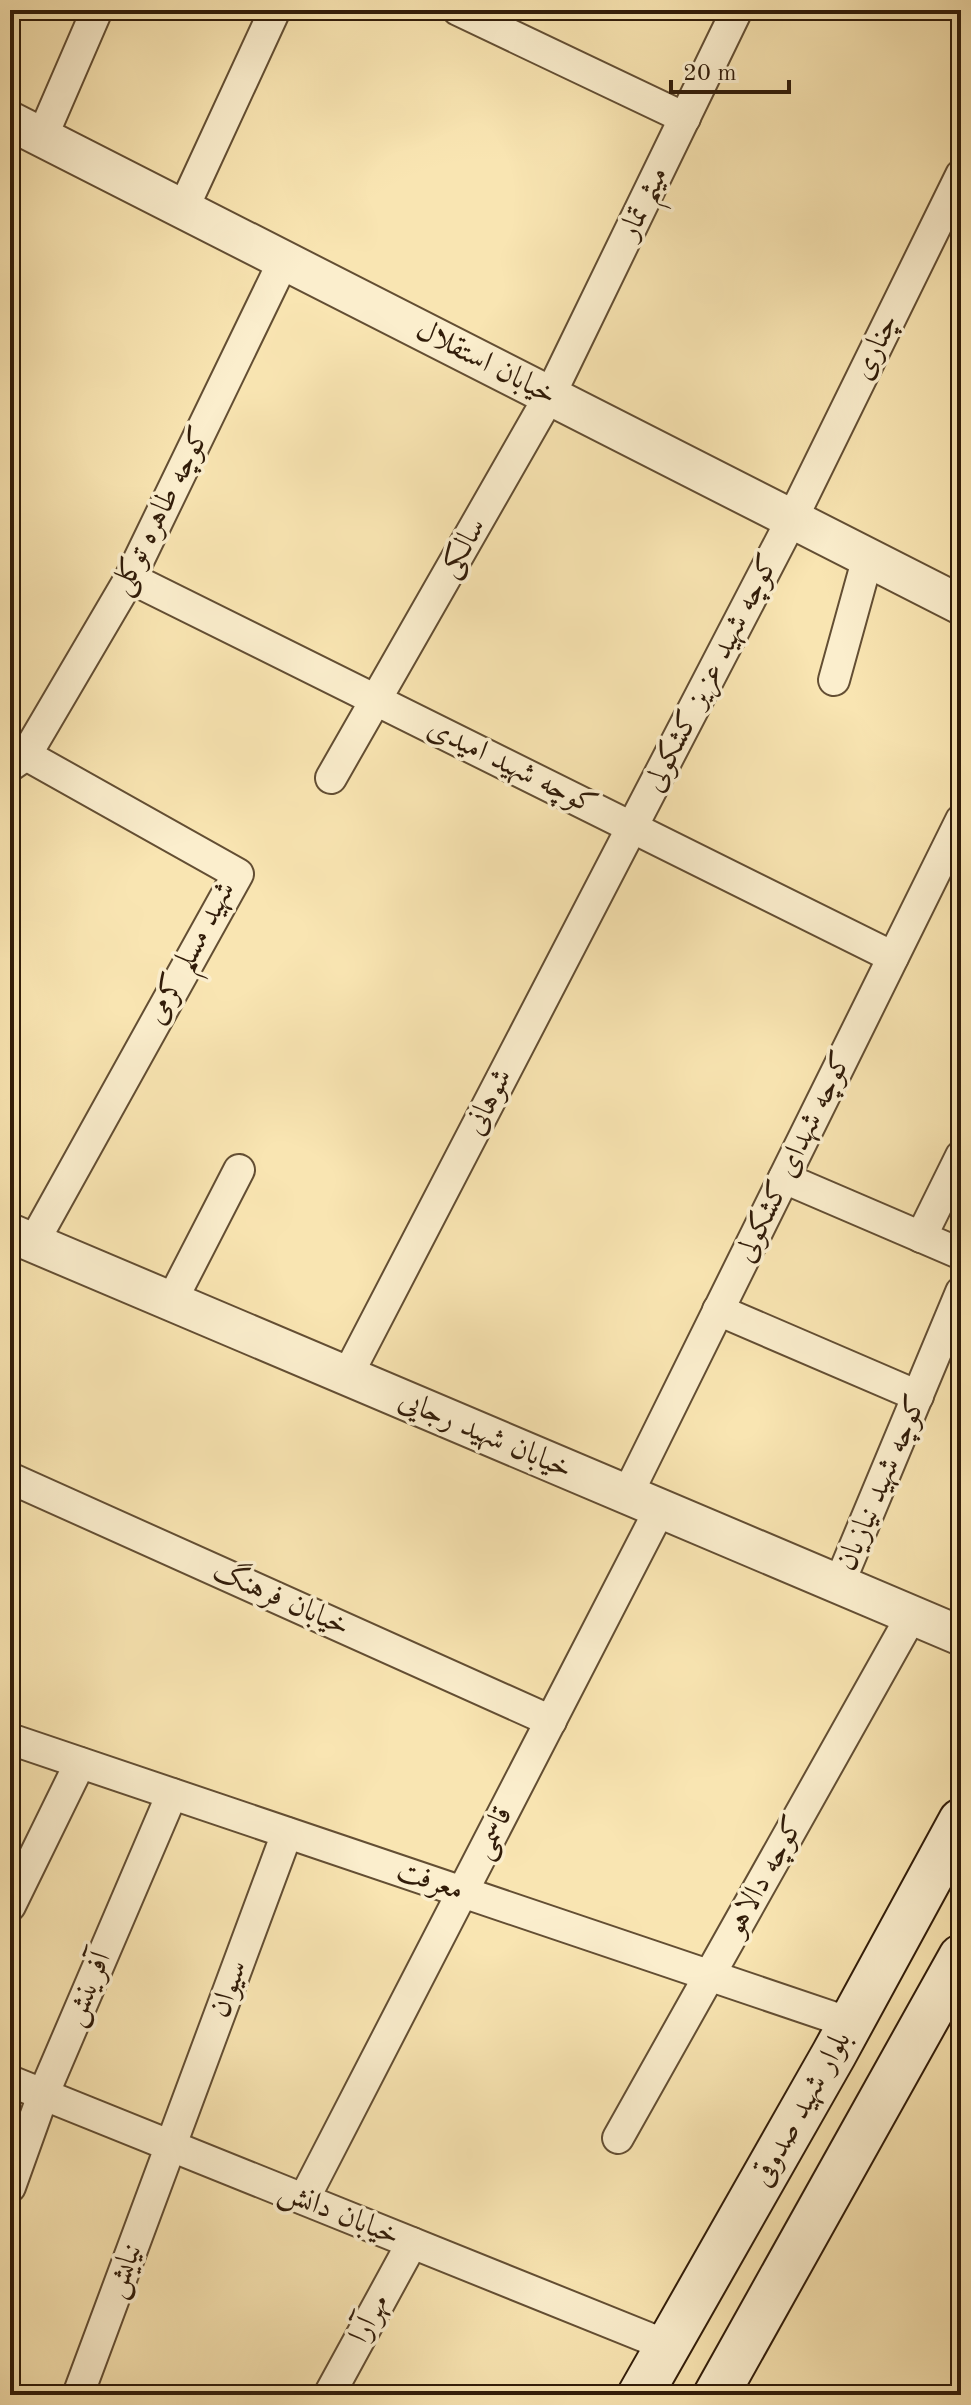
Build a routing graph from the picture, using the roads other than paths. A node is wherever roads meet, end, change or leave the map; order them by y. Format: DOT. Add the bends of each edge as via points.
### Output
graph roads {
  1 [pos="97,10"];
  2 [pos="275,10"];
  3 [pos="458,10"];
  4 [pos="737,10"];
  5 [pos="685,118"];
  6 [pos="26,129"];
  7 [pos="961,175"];
  8 [pos="183,209"];
  9 [pos="284,260"];
  10 [pos="550,395"];
  11 [pos="792,519"];
  12 [pos="868,557"];
  13 [pos="130,578"];
  14 [pos="961,605"];
  15 [pos="834,680"];
  16 [pos="375,700"];
  17 [pos="18,760"];
  18 [pos="331,778"];
  19 [pos="961,820"];
  20 [pos="632,827"];
  21 [pos="893,957"];
  22 [pos="961,1156"];
  23 [pos="239,1170"];
  24 [pos="784,1178"];
  25 [pos="921,1237"];
  26 [pos="21,1238"];
  27 [pos="961,1254"];
  28 [pos="961,1292"];
  29 [pos="171,1302"];
  30 [pos="718,1310"];
  31 [pos="347,1376"];
  32 [pos="918,1396"];
  33 [pos="10,1478"];
  34 [pos="644,1502"];
  35 [pos="839,1584"];
  36 [pos="912,1615"];
  37 [pos="961,1636"];
  38 [pos="551,1721"];
  39 [pos="10,1739"];
  40 [pos="80,1763"];
  41 [pos="172,1794"];
  42 [pos="961,1821"];
  43 [pos="287,1833"];
  44 [pos="463,1892"];
  45 [pos="10,1906"];
  46 [pos="961,1957"];
  47 [pos="709,1976"];
  48 [pos="850,2023"];
  49 [pos="10,2081"];
  50 [pos="43,2095"];
  51 [pos="618,2138"];
  52 [pos="171,2146"];
  53 [pos="10,2187"];
  54 [pos="304,2199"];
  55 [pos="412,2243"];
  56 [pos="668,2346"];
  57 [pos="78,2395"];
  58 [pos="329,2395"];
  59 [pos="640,2395"];
  60 [pos="716,2395"];
  1 -- 6 [label="street"];
  2 -- 8 [label="street"];
  3 -- 5 [label="street"];
  4 -- 5 [label="street, میثم تمار"];
  5 -- 10 [label="street, میثم تمار"];
  6 -- 8 [label="street, خیابان استقلال"];
  7 -- 11 [label="street, چناری"];
  8 -- 9 [label="street, خیابان استقلال"];
  9 -- 10 [label="street, خیابان استقلال"];
  9 -- 13 [label="street, کوچه طاهره توکلی"];
  10 -- 11 [label="street, خیابان استقلال"];
  10 -- 16 [label="street, سالکی"];
  11 -- 12 [label="street, خیابان استقلال"];
  11 -- 20 [label="street, کوچه شهید عزیز کشکولی"];
  12 -- 14 [label="street, خیابان استقلال"];
  12 -- 15 [label="street"];
  13 -- 16 [label="street, کوچه شهید امیدی"];
  13 -- 17 [label="street, کوچه طاهره توکلی"];
  16 -- 18 [label="street, سالکی"];
  16 -- 20 [label="street, کوچه شهید امیدی"];
  17 -- 26 [label="street, شهید مسلم کرمی" via="238,874"];
  19 -- 21 [label="street, کوچه شهدای کشکولی"];
  20 -- 21 [label="street, کوچه شهید امیدی"];
  20 -- 31 [label="street, شوهانی"];
  21 -- 24 [label="street, کوچه شهدای کشکولی"];
  22 -- 25 [label="street"];
  23 -- 29 [label="street"];
  24 -- 25 [label="street"];
  24 -- 30 [label="street, کوچه شهدای کشکولی"];
  25 -- 27 [label="street"];
  26 -- 29 [label="street, خیابان شهید رجایی"];
  28 -- 32 [label="street, کوچه شهید نیازیان"];
  29 -- 31 [label="street, خیابان شهید رجایی"];
  30 -- 32 [label="street"];
  30 -- 34 [label="street, کوچه شهدای کشکولی"];
  31 -- 34 [label="street, خیابان شهید رجایی"];
  32 -- 35 [label="street, کوچه شهید نیازیان"];
  33 -- 38 [label="street, خیابان فرهنگ"];
  34 -- 35 [label="street, خیابان شهید رجایی"];
  34 -- 38 [label="street, قاسمی"];
  35 -- 36 [label="street, خیابان شهید رجایی"];
  36 -- 37 [label="street, خیابان شهید رجایی"];
  36 -- 47 [label="street, کوچه دالاهو"];
  38 -- 44 [label="street, قاسمی"];
  39 -- 40 [label="street, معرفت"];
  40 -- 41 [label="street, معرفت"];
  40 -- 45 [label="street"];
  41 -- 43 [label="street, معرفت"];
  41 -- 50 [label="street, آفرینش"];
  42 -- 48 [label="main road, بلوار شهید صدوقی"];
  43 -- 44 [label="street, معرفت"];
  43 -- 52 [label="street, سیوان"];
  44 -- 47 [label="street, معرفت"];
  44 -- 54 [label="street, قاسمی"];
  46 -- 60 [label="main road"];
  47 -- 48 [label="street, معرفت"];
  47 -- 51 [label="street, کوچه دالاهو"];
  48 -- 56 [label="main road, بلوار شهید صدوقی"];
  49 -- 50 [label="street, خیابان دانش"];
  50 -- 52 [label="street, خیابان دانش"];
  50 -- 53 [label="street, آفرینش"];
  52 -- 54 [label="street, خیابان دانش"];
  52 -- 57 [label="street, نیایش"];
  54 -- 55 [label="street, خیابان دانش"];
  55 -- 56 [label="street, خیابان دانش"];
  55 -- 58 [label="street, مهرآرا"];
  56 -- 59 [label="main road, بلوار شهید صدوقی"];
}
